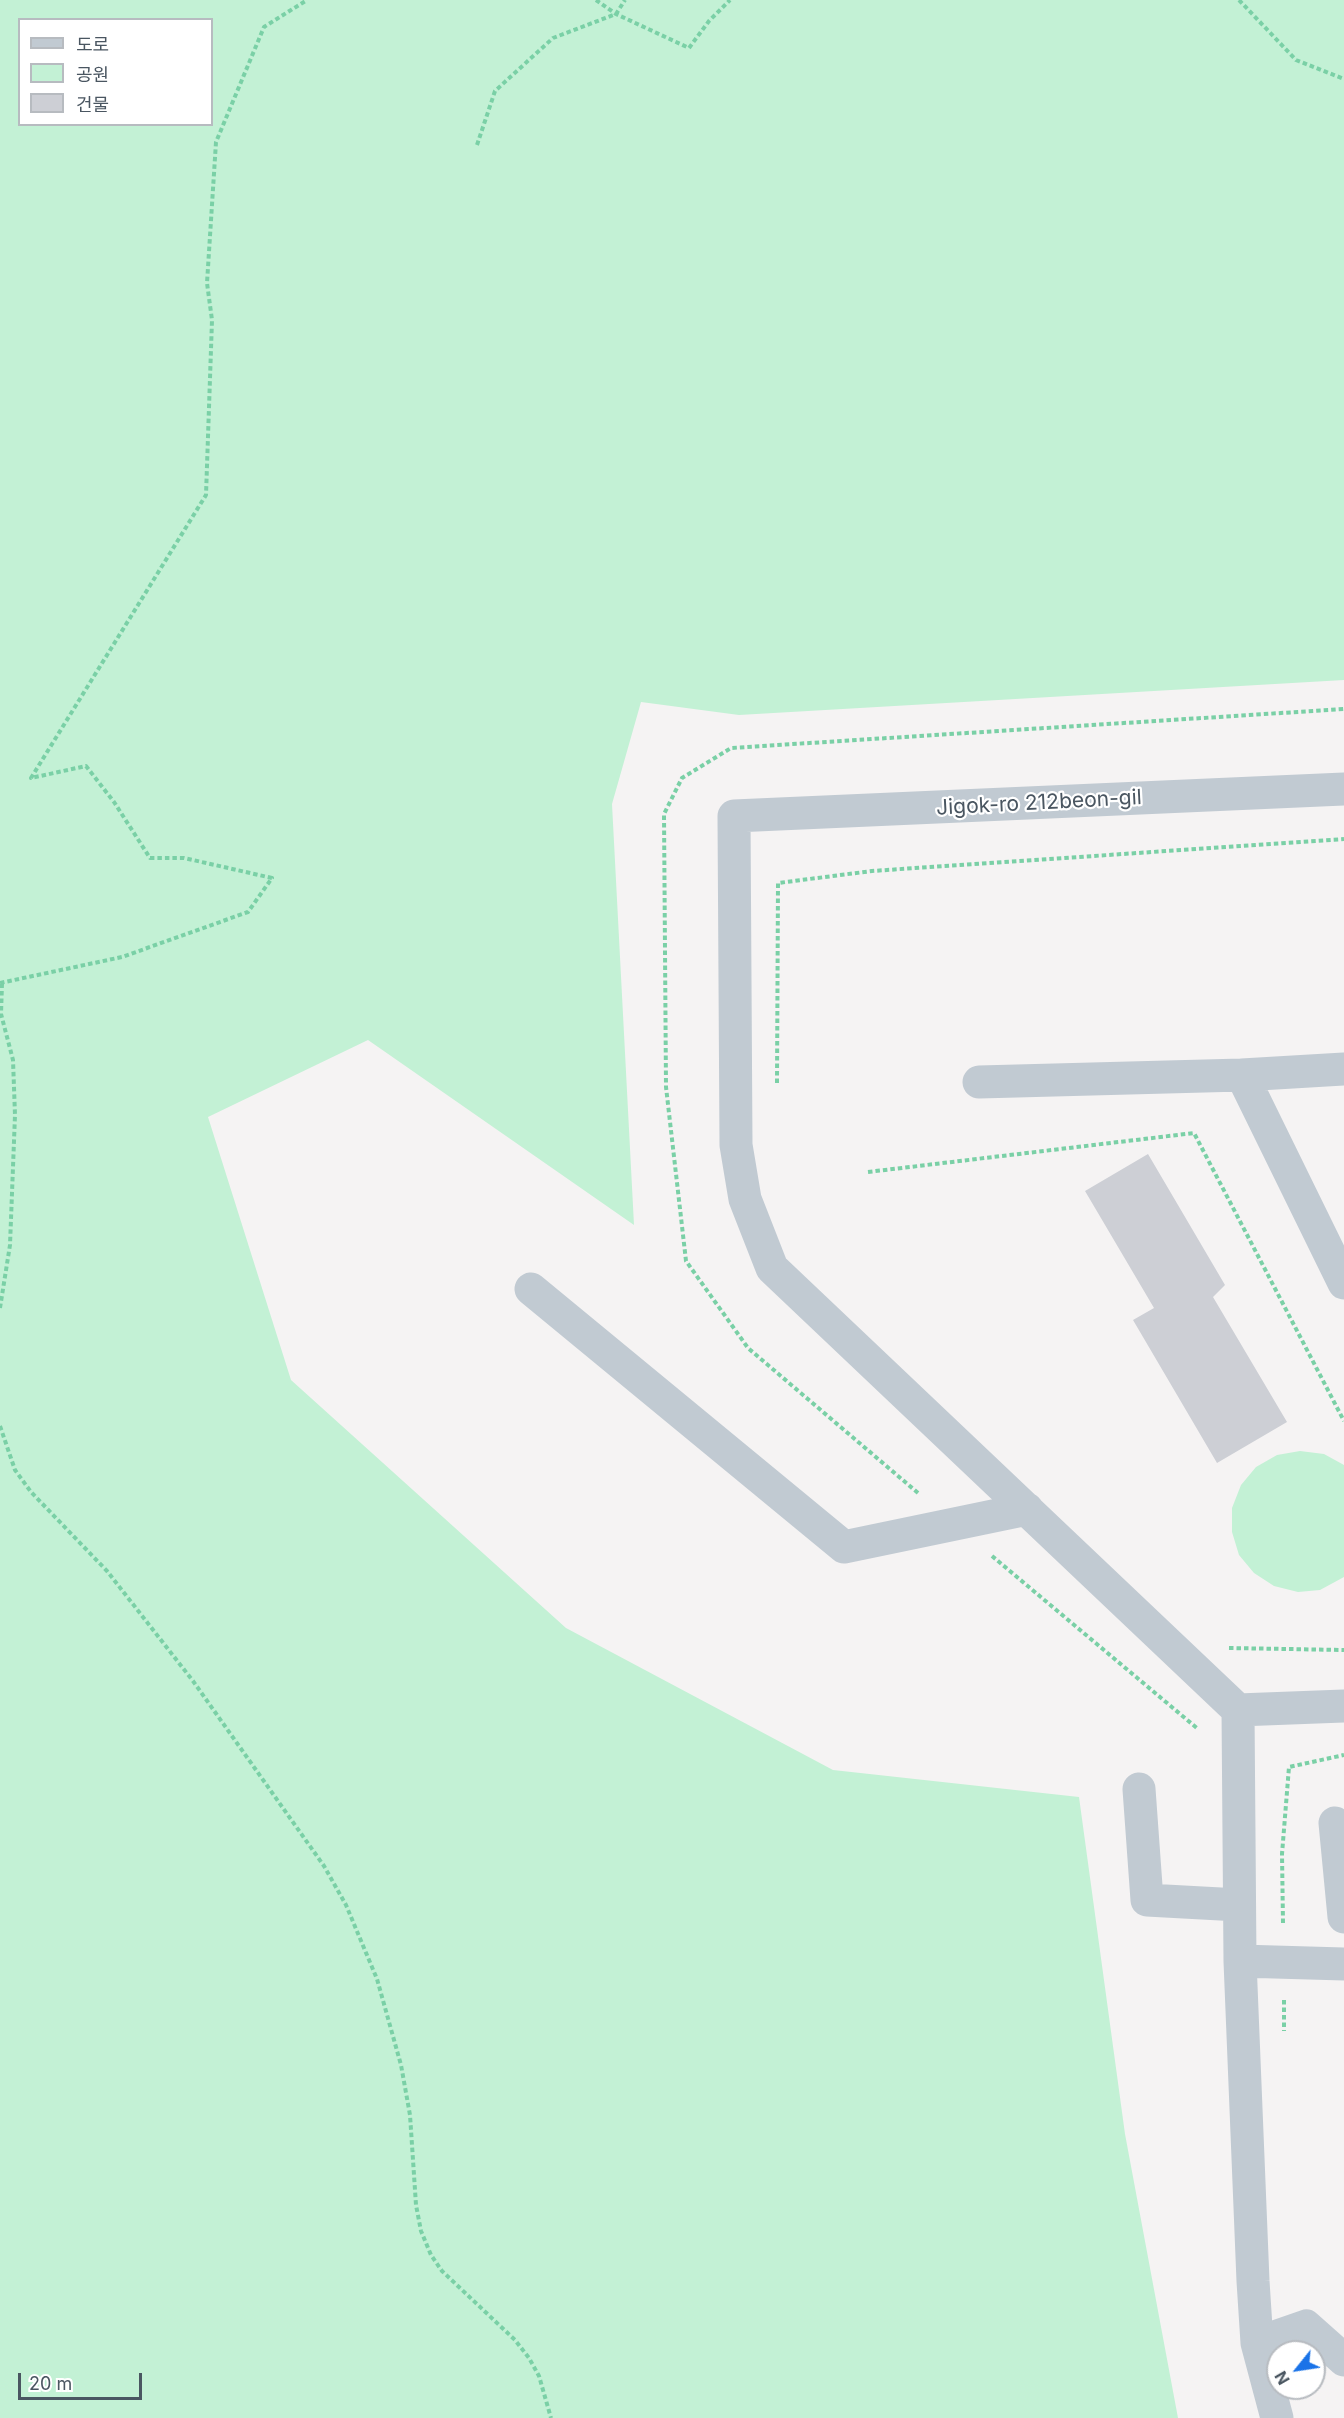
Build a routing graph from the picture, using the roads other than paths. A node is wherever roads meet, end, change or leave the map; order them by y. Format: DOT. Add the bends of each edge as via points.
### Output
graph roads {
  1 [pos="1344,789"];
  2 [pos="1344,1069"];
  3 [pos="1242,1075"];
  4 [pos="979,1082"];
  5 [pos="1344,1283"];
  6 [pos="531,1289"];
  7 [pos="1027,1509"];
  8 [pos="1344,1706"];
  9 [pos="1238,1710"];
  10 [pos="1139,1789"];
  11 [pos="1335,1823"];
  12 [pos="1239,1905"];
  13 [pos="1344,1917"];
  14 [pos="1240,1961"];
  15 [pos="1344,1964"];
  16 [pos="1257,2343"];
  17 [pos="1344,2360"];
  18 [pos="1277,2418"];
  1 -- 7 [label="street, Jigok-ro 212beon-gil" via="734,816 736,1145 745,1199 772,1268"];
  2 -- 3 [label="street"];
  3 -- 4 [label="street"];
  3 -- 5 [label="street"];
  6 -- 7 [label="street" via="844,1547"];
  7 -- 9 [label="street"];
  8 -- 9 [label="street"];
  9 -- 12 [label="street"];
  10 -- 12 [label="street" via="1147,1900"];
  11 -- 13 [label="street"];
  12 -- 14 [label="street"];
  14 -- 15 [label="street"];
  14 -- 16 [label="street"];
  16 -- 17 [label="street" via="1306,2326"];
  16 -- 18 [label="street"];
}
